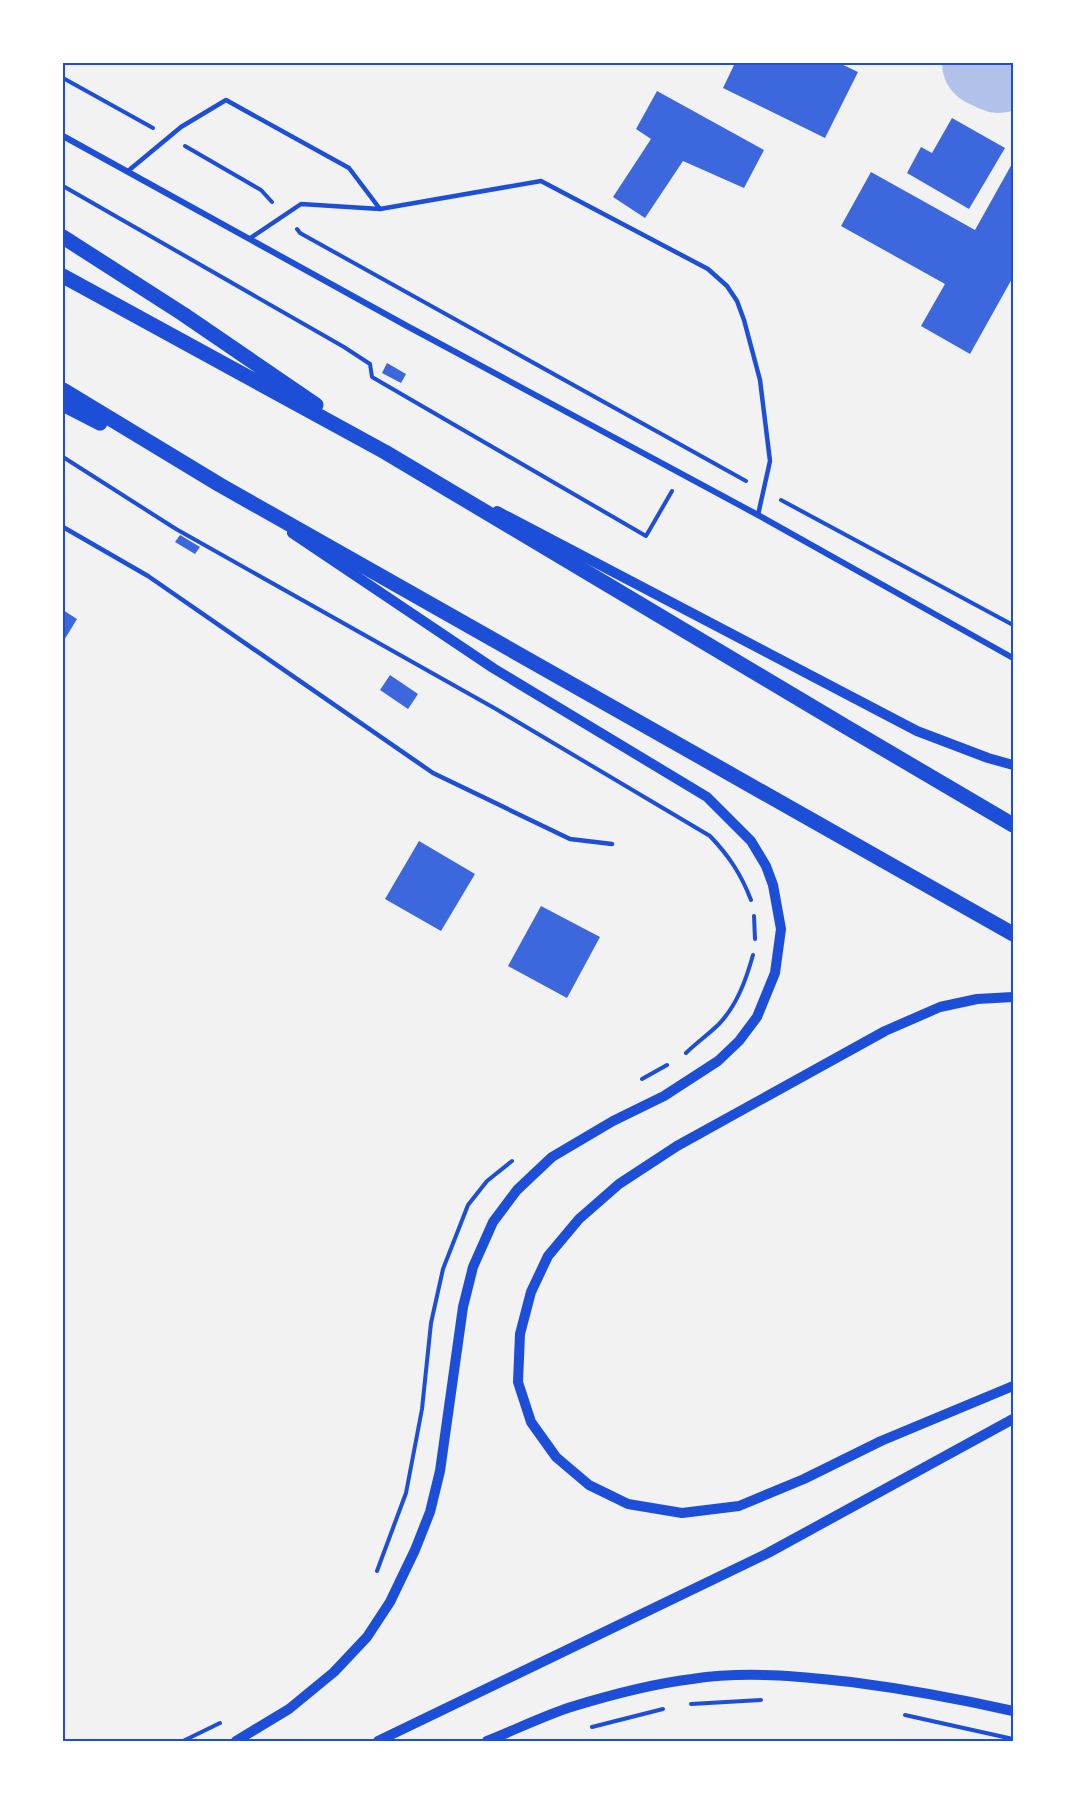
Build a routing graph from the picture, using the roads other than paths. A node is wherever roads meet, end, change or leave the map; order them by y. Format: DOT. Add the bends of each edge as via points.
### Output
graph roads {
  1 [pos="63,136"];
  2 [pos="128,171"];
  3 [pos="380,209"];
  4 [pos="63,237"];
  5 [pos="249,239"];
  6 [pos="63,276"];
  7 [pos="63,390"];
  8 [pos="63,404"];
  9 [pos="385,452"];
  10 [pos="220,485"];
  11 [pos="758,515"];
  12 [pos="63,527"];
  13 [pos="1013,658"];
  14 [pos="1013,765"];
  15 [pos="1013,825"];
  16 [pos="612,844"];
  17 [pos="1013,934"];
  18 [pos="1013,997"];
  19 [pos="1013,1386"];
  20 [pos="1013,1419"];
  21 [pos="1013,1711"];
  22 [pos="236,1741"];
  23 [pos="378,1741"];
  24 [pos="487,1741"];
  1 -- 2 [label="street"];
  2 -- 3 [label="lane" via="182,127 226,100 349,168"];
  2 -- 5 [label="street"];
  3 -- 5 [label="lane" via="301,204"];
  3 -- 11 [label="lane" via="541,181 708,269 737,301 760,381 770,461"];
  4 -- 9 [label="main road"];
  5 -- 11 [label="street"];
  6 -- 9 [label="main road"];
  7 -- 10 [label="main road"];
  8 -- 10 [label="main road"];
  9 -- 14 [label="street" via="917,731"];
  9 -- 15 [label="main road"];
  10 -- 17 [label="main road"];
  10 -- 22 [label="street" via="493,668 707,797 751,840 766,866 781,929 775,973 757,1017 739,1041 718,1061 664,1096 552,1157 517,1190 493,1222 473,1267 463,1307 440,1471 430,1512 390,1602 367,1637 334,1672 289,1709"];
  11 -- 13 [label="street"];
  12 -- 16 [label="lane" via="148,576 433,773 570,838"];
  18 -- 19 [label="street" via="940,1007 885,1031 677,1146 619,1184 579,1219 548,1256 531,1292 520,1334 518,1382 531,1422 556,1457 589,1485 628,1504 682,1513 739,1506"];
  20 -- 23 [label="street" via="768,1553"];
  21 -- 24 [label="street" via="899,1688 807,1677 727,1675 625,1692 570,1707"];
}
